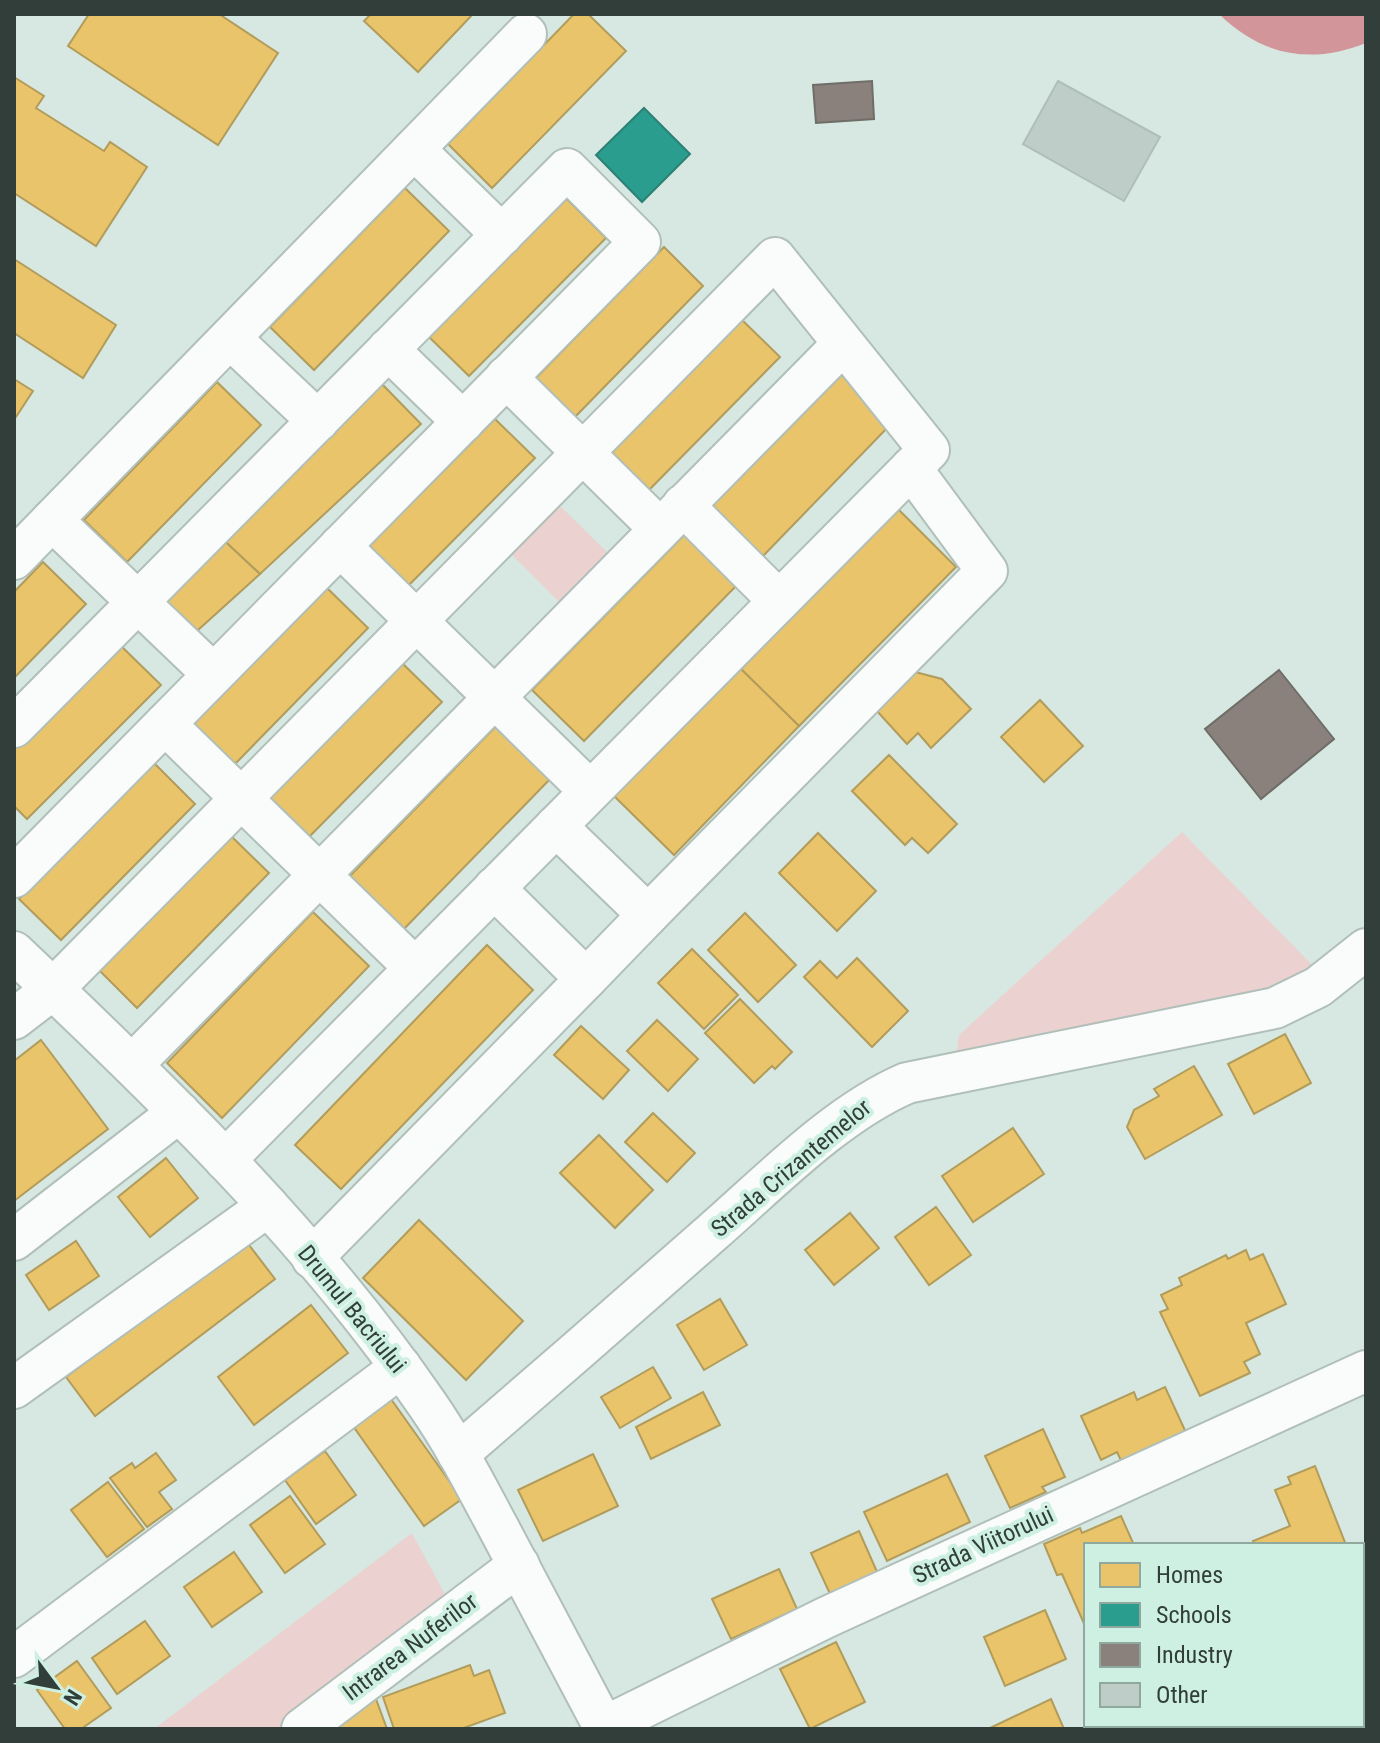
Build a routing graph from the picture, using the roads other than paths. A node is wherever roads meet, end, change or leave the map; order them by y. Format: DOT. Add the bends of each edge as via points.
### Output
graph roads {
  1 [pos="526,34"];
  2 [pos="414,149"];
  3 [pos="502,235"];
  4 [pos="230,338"];
  5 [pos="843,344"];
  6 [pos="388,349"];
  7 [pos="506,377"];
  8 [pos="318,421"];
  9 [pos="463,422"];
  10 [pos="583,453"];
  11 [pos="911,468"];
  12 [pos="672,517"];
  13 [pos="52,520"];
  14 [pos="340,546"];
  15 [pos="14,559"];
  16 [pos="779,601"];
  17 [pos="137,602"];
  18 [pos="417,621"];
  19 [pos="213,674"];
  20 [pos="494,697"];
  21 [pos="165,724"];
  22 [pos="14,727"];
  23 [pos="590,791"];
  24 [pos="241,799"];
  25 [pos="556,826"];
  26 [pos="319,875"];
  27 [pos="14,877"];
  28 [pos="494,888"];
  29 [pos="648,915"];
  30 [pos="1366,949"];
  31 [pos="14,952"];
  32 [pos="415,968"];
  33 [pos="586,979"];
  34 [pos="53,989"];
  35 [pos="14,1019"];
  36 [pos="132,1065"];
  37 [pos="179,1112"];
  38 [pos="225,1160"];
  39 [pos="268,1206"];
  40 [pos="14,1240"];
  41 [pos="312,1258"];
  42 [pos="401,1367"];
  43 [pos="1366,1371"];
  44 [pos="14,1388"];
  45 [pos="458,1454"];
  46 [pos="519,1565"];
  47 [pos="14,1657"];
  48 [pos="604,1728"];
  49 [pos="302,1729"];
  1 -- 2 [label="street"];
  2 -- 3 [label="street"];
  2 -- 4 [label="street"];
  3 -- 6 [label="street"];
  3 -- 7 [label="street" via="567,169 640,242"];
  4 -- 8 [label="street"];
  4 -- 13 [label="street"];
  5 -- 10 [label="street" via="775,258"];
  5 -- 11 [label="street" via="929,450"];
  5 -- 12 [label="street"];
  6 -- 8 [label="street"];
  6 -- 9 [label="street"];
  7 -- 9 [label="street"];
  7 -- 10 [label="street"];
  8 -- 17 [label="street"];
  9 -- 14 [label="street"];
  10 -- 12 [label="street"];
  10 -- 18 [label="street"];
  11 -- 16 [label="street"];
  11 -- 29 [label="street" via="987,571"];
  12 -- 16 [label="street"];
  12 -- 20 [label="street"];
  13 -- 15 [label="street"];
  13 -- 17 [label="street"];
  14 -- 18 [label="street"];
  14 -- 19 [label="street"];
  16 -- 23 [label="street"];
  17 -- 19 [label="street"];
  17 -- 22 [label="street"];
  18 -- 20 [label="street"];
  18 -- 24 [label="street"];
  19 -- 21 [label="street"];
  20 -- 23 [label="street"];
  20 -- 26 [label="street"];
  21 -- 24 [label="street"];
  21 -- 27 [label="street"];
  23 -- 25 [label="street"];
  24 -- 26 [label="street"];
  24 -- 34 [label="street"];
  25 -- 28 [label="street"];
  25 -- 29 [label="street"];
  26 -- 32 [label="street"];
  26 -- 36 [label="street"];
  28 -- 32 [label="street"];
  28 -- 33 [label="street"];
  29 -- 33 [label="street"];
  30 -- 45 [label="street, Strada Crizantemelor" via="1318,987 1275,1008 907,1083 884,1093 774,1178"];
  31 -- 34 [label="street, Drumul Bacriului"];
  32 -- 38 [label="street"];
  33 -- 41 [label="street"];
  34 -- 35 [label="street"];
  34 -- 36 [label="street, Drumul Bacriului"];
  36 -- 37 [label="street, Drumul Bacriului"];
  37 -- 38 [label="street, Drumul Bacriului"];
  37 -- 40 [label="street"];
  38 -- 39 [label="street, Drumul Bacriului"];
  39 -- 41 [label="street, Drumul Bacriului"];
  39 -- 44 [label="street"];
  41 -- 42 [label="street, Drumul Bacriului"];
  42 -- 45 [label="street, Drumul Bacriului"];
  42 -- 47 [label="street"];
  43 -- 48 [label="street, Strada Viitorului" via="827,1617"];
  45 -- 46 [label="street, Drumul Bacriului"];
  46 -- 48 [label="street, Drumul Bacriului"];
  46 -- 49 [label="street, Intrarea Nuferilor"];
}
